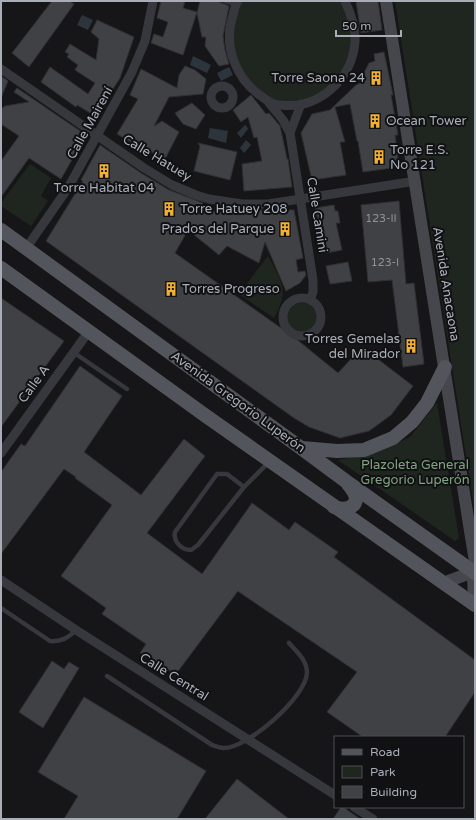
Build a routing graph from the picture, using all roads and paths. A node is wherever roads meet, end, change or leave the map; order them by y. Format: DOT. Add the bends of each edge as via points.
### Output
graph roads {
  1 [pos="154,1"];
  2 [pos="225,1"];
  3 [pos="345,1"];
  4 [pos="386,1"];
  5 [pos="237,2"];
  6 [pos="1,69"];
  7 [pos="244,78"];
  8 [pos="230,90"];
  9 [pos="268,101"];
  10 [pos="302,104"];
  11 [pos="290,133"];
  12 [pos="98,136"];
  13 [pos="416,181"];
  14 [pos="301,199"];
  15 [pos="1,230"];
  16 [pos="26,248"];
  17 [pos="1,268"];
  18 [pos="310,300"];
  19 [pos="89,331"];
  20 [pos="73,352"];
  21 [pos="445,367"];
  22 [pos="127,390"];
  23 [pos="301,448"];
  24 [pos="1,453"];
  25 [pos="270,462"];
  26 [pos="347,482"];
  27 [pos="244,487"];
  28 [pos="334,507"];
  29 [pos="474,573"];
  30 [pos="1,580"];
  31 [pos="443,583"];
  32 [pos="475,605"];
  33 [pos="1,608"];
  34 [pos="76,630"];
  35 [pos="289,643"];
  36 [pos="107,676"];
  37 [pos="248,739"];
  38 [pos="334,794"];
  39 [pos="356,808"];
  40 [pos="373,819"];
  1 -- 12 [label="street, Calle Mairení" via="145,41 132,72"];
  2 -- 5 [label="lane"];
  3 -- 10 [label="street" via="354,29 355,42 348,68 331,90"];
  4 -- 13 [label="main road, Avenida Anacaona"];
  5 -- 7 [label="street" via="231,20 230,46 235,65"];
  6 -- 12 [label="street, Calle Hatuey"];
  7 -- 8 [label="street"];
  7 -- 9 [label="street"];
  9 -- 10 [label="street" via="278,105"];
  9 -- 11 [label="street, Calle Camini"];
  10 -- 11 [label="street"];
  11 -- 14 [label="street, Calle Camini"];
  12 -- 14 [label="street, Calle Hatuey" via="172,185 196,195 242,204 268,204"];
  12 -- 16 [label="street, Calle Mairení" via="68,188"];
  13 -- 14 [label="street, Calle Hatuey"];
  13 -- 21 [label="main road, Avenida Anacaona"];
  14 -- 18 [label="street, Calle Camini" via="313,280"];
  15 -- 16 [label="main road, Avenida Gregorio Luperón"];
  16 -- 23 [label="main road, Avenida Gregorio Luperón"];
  17 -- 19 [label="main road"];
  18 -- 18 [label="street" via="298,298 284,310 286,328 296,336 309,335 318,327 321,315"];
  19 -- 20 [label="street, Calle A"];
  19 -- 25 [label="main road"];
  20 -- 22 [label="lane"];
  20 -- 24 [label="street, Calle A"];
  21 -- 23 [label="main road" via="427,403 412,422 393,438 364,450"];
  21 -- 29 [label="main road, Avenida Anacaona" via="475,561"];
  23 -- 26 [label="main road, Avenida Gregorio Luperón"];
  25 -- 27 [label="lane"];
  25 -- 28 [label="main road"];
  26 -- 28 [label="main road" via="354,491 355,503 348,509"];
  26 -- 29 [label="main road, Avenida Gregorio Luperón"];
  27 -- 27 [label="lane" via="198,545 191,550 185,550 175,541 175,532 217,474 227,474"];
  28 -- 31 [label="main road"];
  29 -- 31 [label="main road"];
  29 -- 32 [label="main road, Avenida Anacaona"];
  30 -- 34 [label="street, Calle Central"];
  31 -- 32 [label="main road"];
  33 -- 34 [label="lane" via="50,641 68,637"];
  34 -- 37 [label="street, Calle Central"];
  35 -- 37 [label="lane" via="306,665 306,681 278,717"];
  36 -- 37 [label="lane" via="212,745 223,749"];
  37 -- 38 [label="street, Calle Central"];
  39 -- 40 [label="street"];
}
